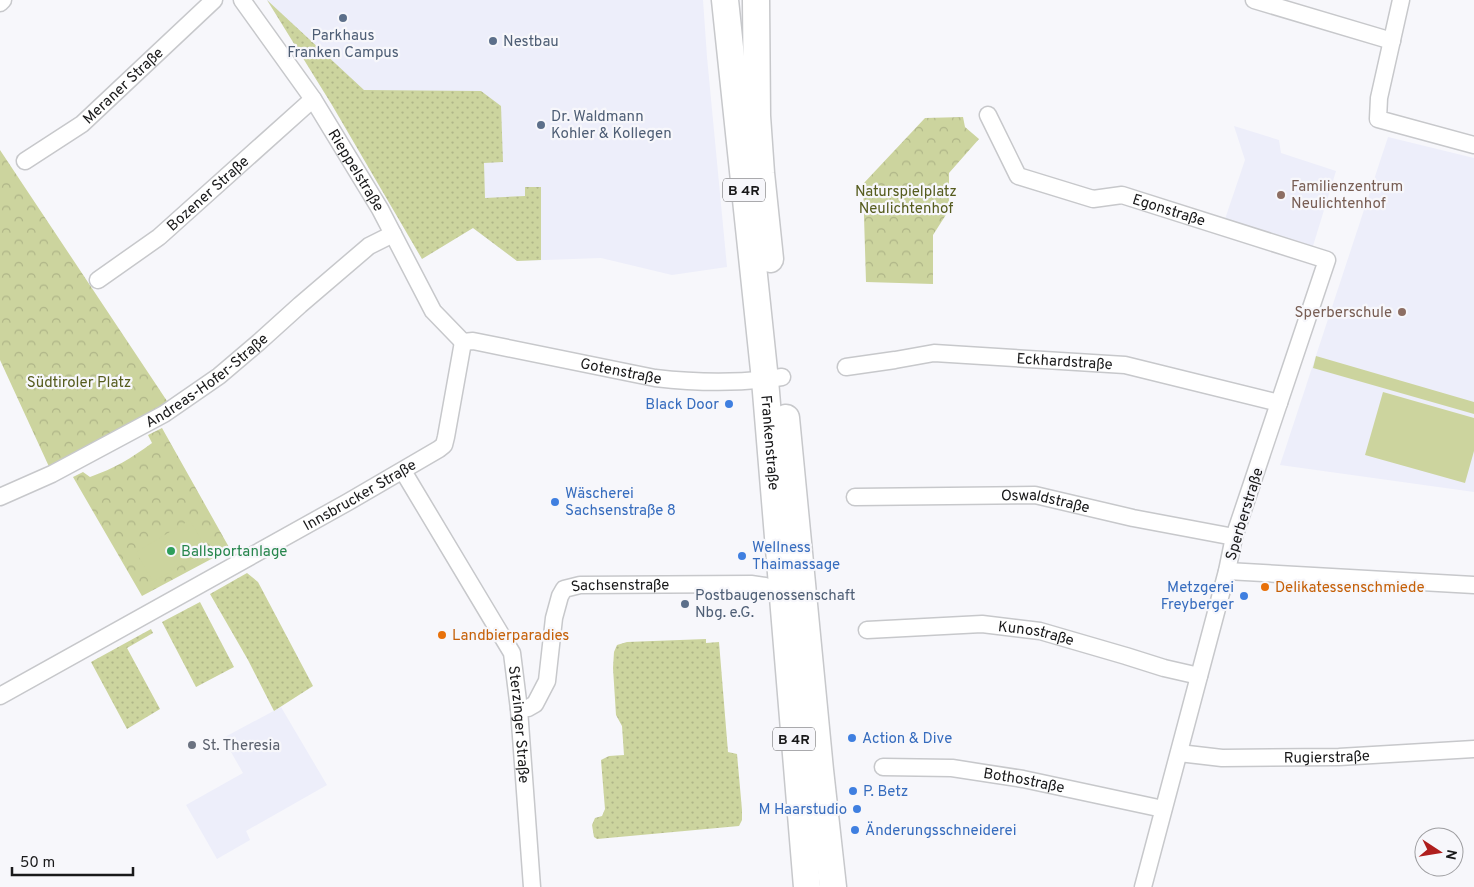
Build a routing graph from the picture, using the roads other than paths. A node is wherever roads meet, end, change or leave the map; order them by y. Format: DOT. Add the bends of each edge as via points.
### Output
graph roads {
  1 [pos="3,0"];
  2 [pos="214,0"];
  3 [pos="242,0"];
  4 [pos="725,0"];
  5 [pos="756,0"];
  6 [pos="1254,0"];
  7 [pos="1401,0"];
  8 [pos="0,3"];
  9 [pos="1392,41"];
  10 [pos="313,99"];
  11 [pos="988,115"];
  12 [pos="1474,145"];
  13 [pos="25,161"];
  14 [pos="393,234"];
  15 [pos="1327,260"];
  16 [pos="98,280"];
  17 [pos="463,342"];
  18 [pos="846,367"];
  19 [pos="773,379"];
  20 [pos="1279,403"];
  21 [pos="403,471"];
  22 [pos="0,497"];
  23 [pos="855,497"];
  24 [pos="1234,537"];
  25 [pos="1227,571"];
  26 [pos="1474,585"];
  27 [pos="782,592"];
  28 [pos="867,630"];
  29 [pos="1199,676"];
  30 [pos="0,696"];
  31 [pos="519,709"];
  32 [pos="1474,749"];
  33 [pos="1179,753"];
  34 [pos="883,766"];
  35 [pos="1163,809"];
  36 [pos="829,886"];
  37 [pos="532,887"];
  38 [pos="807,887"];
  39 [pos="1142,887"];
  1 -- 8 [label="street"];
  2 -- 13 [label="street, Meraner Straße" via="82,124"];
  3 -- 10 [label="street, Rieppelstraße"];
  4 -- 19 [label="main road, Frankenstraße / B 4R"];
  5 -- 19 [label="main road, Frankenstraße / B 4R" via="759,144"];
  6 -- 9 [label="street"];
  7 -- 9 [label="street"];
  9 -- 12 [label="street" via="1379,98 1378,120"];
  10 -- 14 [label="street, Rieppelstraße"];
  10 -- 16 [label="street, Bozener Straße" via="159,237"];
  11 -- 15 [label="street, Egonstraße" via="1018,176 1093,199 1122,194"];
  14 -- 17 [label="street, Rieppelstraße" via="433,312"];
  14 -- 22 [label="street, Andreas-Hofer-Straße" via="369,246 219,376 164,414 52,474"];
  15 -- 20 [label="street, Sperberstraße"];
  17 -- 19 [label="street, Gotenstraße" via="473,341 655,378 720,383"];
  17 -- 21 [label="street, Innsbrucker Straße" via="444,445"];
  18 -- 20 [label="street, Eckhardstraße" via="934,353 1125,365"];
  19 -- 27 [label="main road, Frankenstraße / B 4R"];
  19 -- 36 [label="main road, Frankenstraße / B 4R" via="820,770"];
  20 -- 24 [label="street, Sperberstraße"];
  21 -- 30 [label="street, Innsbrucker Straße"];
  21 -- 31 [label="street, Sterzinger Straße" via="512,654"];
  23 -- 24 [label="street, Oswaldstraße" via="1035,495"];
  24 -- 25 [label="street, Sperberstraße"];
  25 -- 26 [label="street"];
  25 -- 29 [label="street, Sperberstraße"];
  27 -- 31 [label="street, Sachsenstraße" via="751,584 580,585 564,589 554,618 547,681 535,704"];
  27 -- 38 [label="main road, Frankenstraße / B 4R"];
  28 -- 29 [label="street, Kunostraße" via="982,624 1013,627 1040,631"];
  29 -- 33 [label="street, Sperberstraße"];
  31 -- 37 [label="street, Sterzinger Straße"];
  32 -- 33 [label="street, Rugierstraße" via="1339,757 1222,758"];
  33 -- 35 [label="street, Sperberstraße"];
  34 -- 35 [label="street, Bothostraße" via="952,768 1023,779"];
  35 -- 39 [label="street, Sperberstraße"];
}
